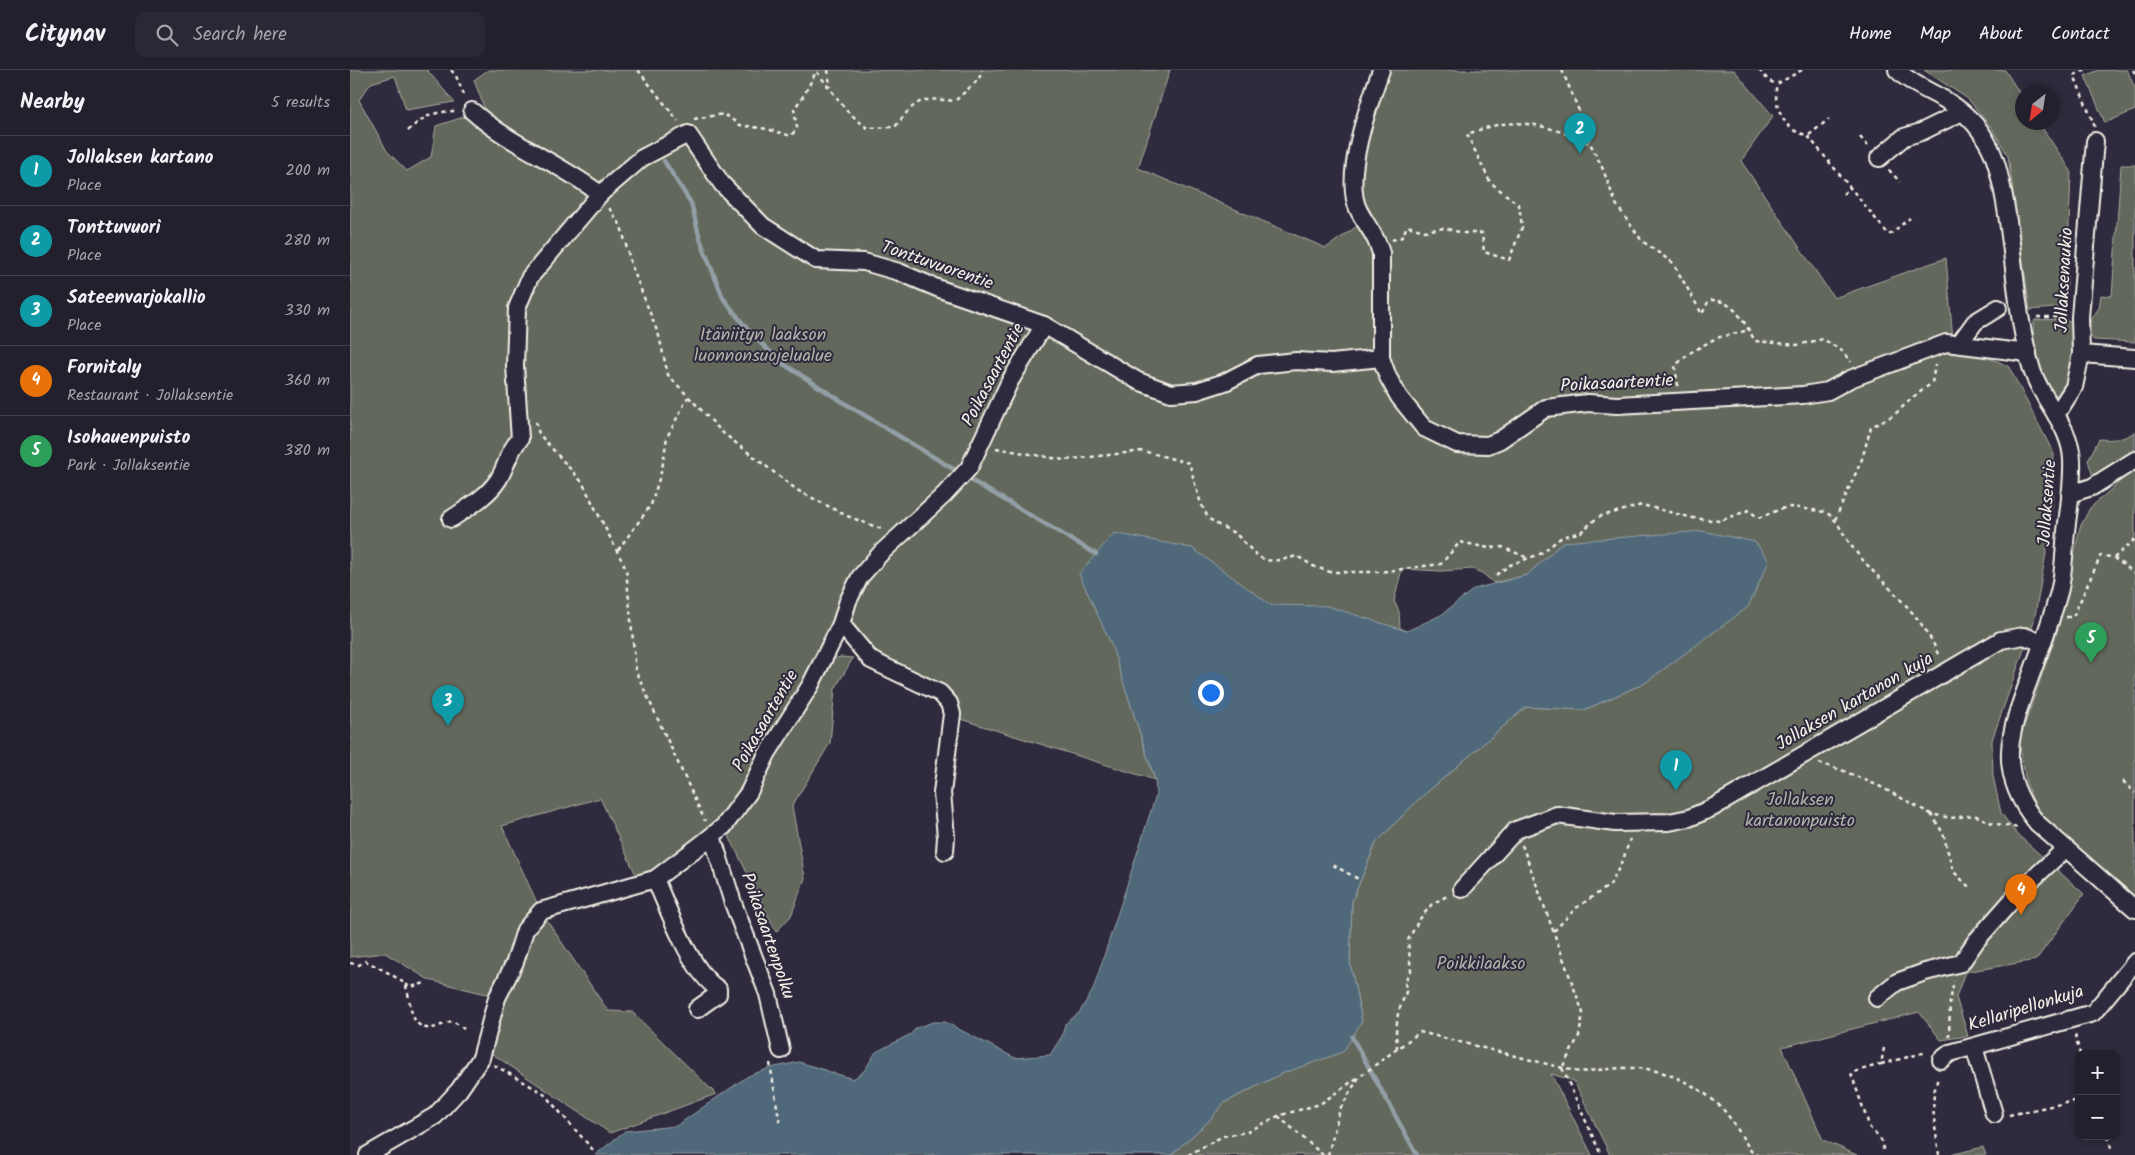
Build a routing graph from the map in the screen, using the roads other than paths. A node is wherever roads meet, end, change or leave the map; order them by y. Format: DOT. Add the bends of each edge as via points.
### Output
graph roads {
  1 [pos="1381,70"];
  2 [pos="1898,70"];
  3 [pos="472,111"];
  4 [pos="1962,112"];
  5 [pos="2096,141"];
  6 [pos="1878,158"];
  7 [pos="600,194"];
  8 [pos="1998,308"];
  9 [pos="1044,325"];
  10 [pos="1960,344"];
  11 [pos="2028,352"];
  12 [pos="2082,354"];
  13 [pos="1381,358"];
  14 [pos="2135,358"];
  15 [pos="2056,415"];
  16 [pos="2135,460"];
  17 [pos="2070,494"];
  18 [pos="451,519"];
  19 [pos="841,624"];
  20 [pos="2043,643"];
  21 [pos="712,836"];
  22 [pos="2065,849"];
  23 [pos="945,851"];
  24 [pos="655,879"];
  25 [pos="1462,889"];
  26 [pos="2135,909"];
  27 [pos="2135,962"];
  28 [pos="1877,998"];
  29 [pos="697,1009"];
  30 [pos="1974,1047"];
  31 [pos="1942,1054"];
  32 [pos="776,1057"];
  33 [pos="1994,1114"];
  34 [pos="368,1155"];
  1 -- 13 [label="street" via="1366,114 1354,167 1354,195 1358,209 1376,237 1381,253"];
  2 -- 4 [label="street, Jollaksentie"];
  3 -- 7 [label="street" via="487,124 579,178"];
  4 -- 6 [label="street" via="1904,137"];
  4 -- 11 [label="street, Jollaksentie" via="1987,142 1997,164"];
  5 -- 12 [label="street, Jollaksenaukio" via="2080,317"];
  7 -- 9 [label="street, Tonttuvuorentie" via="689,124 722,184 763,226 816,260 864,262"];
  7 -- 18 [label="street" via="530,277 517,308 515,366 520,439 511,448 496,483"];
  8 -- 10 [label="street" via="1975,322"];
  9 -- 13 [label="street, Poikasaartentie" via="1138,381 1171,392 1197,391 1225,382 1258,365"];
  9 -- 19 [label="street, Poikasaartentie" via="1010,381 969,468 860,577 848,600"];
  10 -- 11 [label="street, Poikasaartentie"];
  10 -- 13 [label="street, Poikasaartentie" via="1946,343 1828,391 1803,395 1617,405 1588,403 1546,408 1488,445 1457,444 1424,428 1388,377"];
  11 -- 15 [label="street, Jollaksentie" via="2042,393"];
  12 -- 14 [label="street"];
  12 -- 15 [label="street, Jollaksenaukio" via="2074,387"];
  15 -- 17 [label="street, Jollaksentie" via="2069,440 2072,460"];
  16 -- 17 [label="street" via="2092,487"];
  17 -- 20 [label="street, Jollaksentie" via="2059,589"];
  19 -- 21 [label="street, Poikasaartentie" via="810,686 767,754 749,792 724,826"];
  19 -- 23 [label="street" via="872,660 940,692 949,703 952,714 942,793"];
  20 -- 22 [label="street, Jollaksentie" via="2014,719 2010,764 2028,813"];
  20 -- 25 [label="street, Jollaksen kartanon kuja" via="2024,636 2001,640 1712,808 1689,818 1669,822 1615,823 1557,815 1516,830"];
  21 -- 24 [label="street, Poikasaartentie"];
  21 -- 32 [label="street, Poikasaartenpolku" via="733,903 768,994"];
  22 -- 26 [label="street, Jollaksentie"];
  22 -- 28 [label="street" via="2022,889 1961,963 1897,982"];
  24 -- 29 [label="street" via="693,961 709,983 718,989 718,994"];
  24 -- 34 [label="street, Poikasaartentie" via="542,911 525,930 515,962 496,998 481,1058 459,1090 435,1116"];
  27 -- 30 [label="street, Kellaripellonkuja" via="2093,1013"];
  30 -- 31 [label="street, Kellaripellonkuja"];
  30 -- 33 [label="street"];
}
